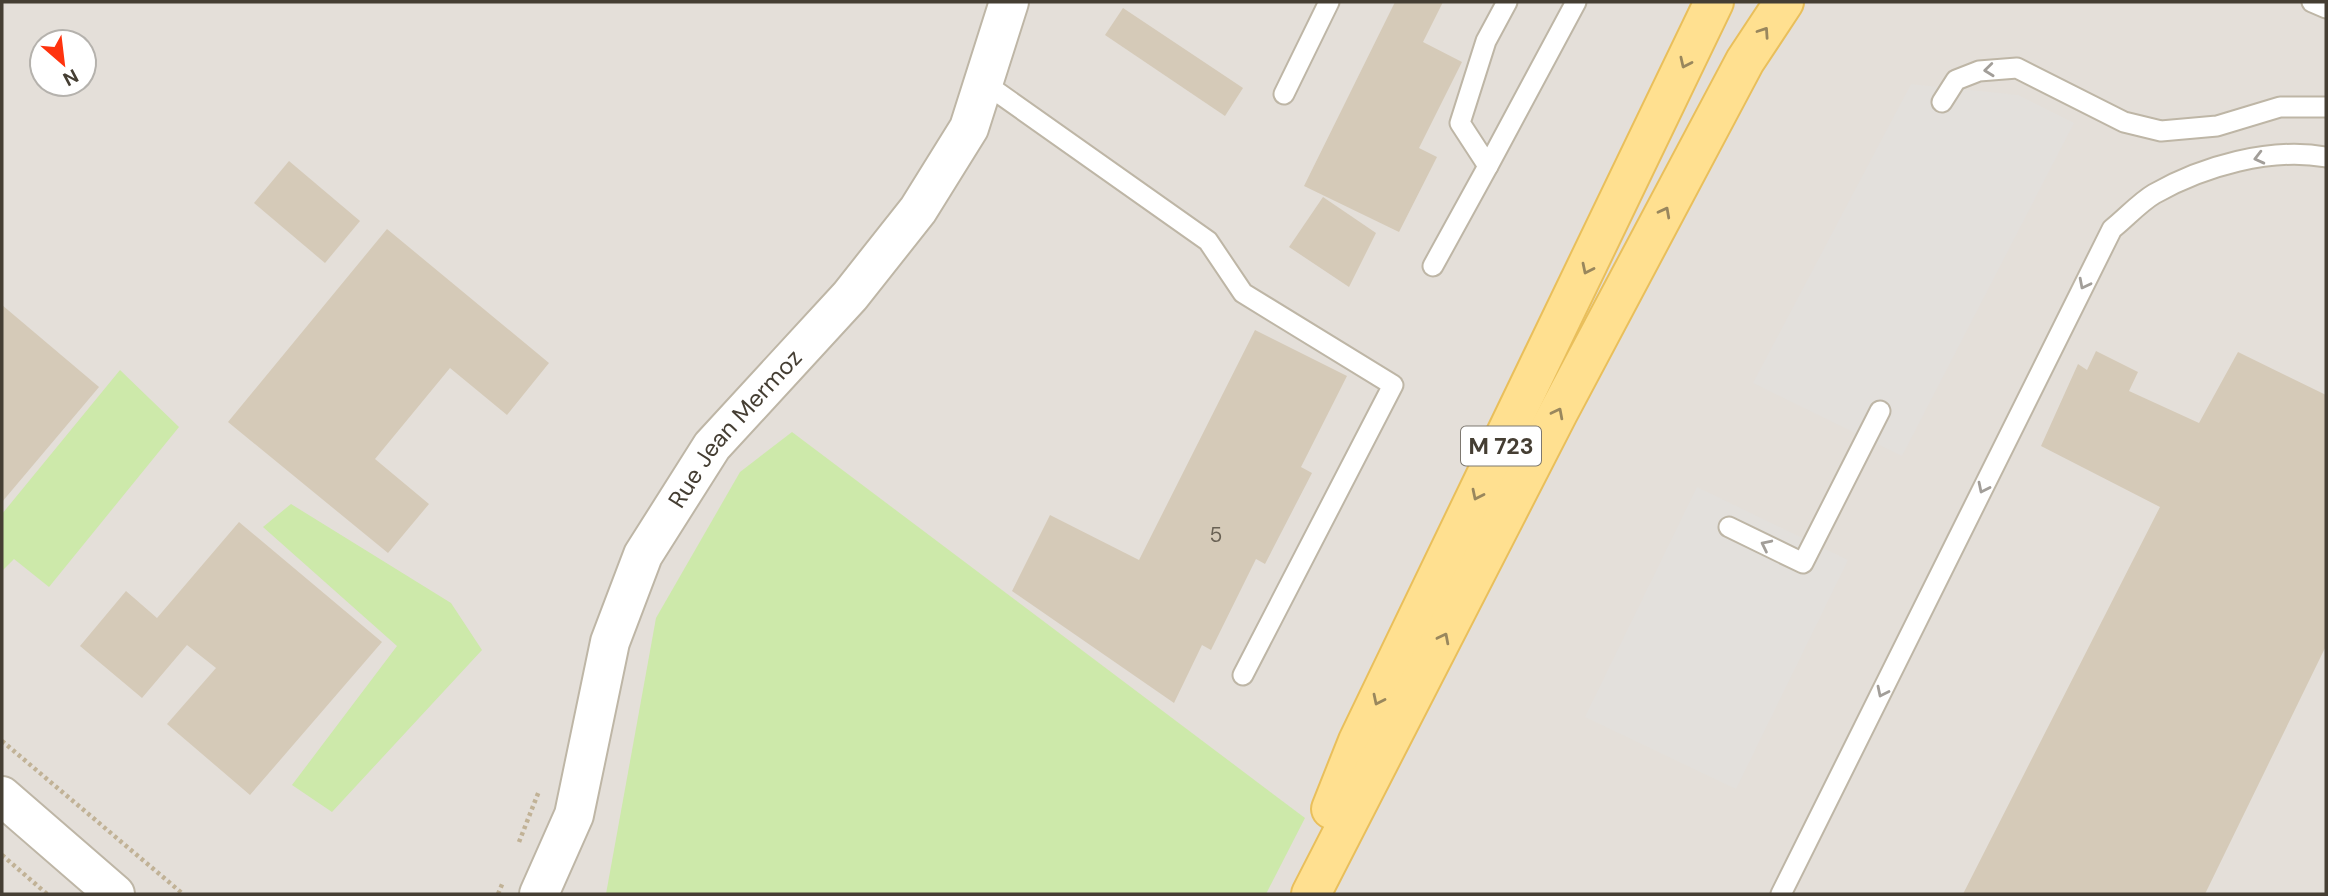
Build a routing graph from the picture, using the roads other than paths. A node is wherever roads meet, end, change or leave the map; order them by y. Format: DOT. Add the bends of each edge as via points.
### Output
graph roads {
  1 [pos="1009,2"];
  2 [pos="1329,2"];
  3 [pos="1507,2"];
  4 [pos="1576,2"];
  5 [pos="1714,2"];
  6 [pos="1784,2"];
  7 [pos="2312,2"];
  8 [pos="2326,8"];
  9 [pos="983,82"];
  10 [pos="1284,94"];
  11 [pos="1942,102"];
  12 [pos="2326,107"];
  13 [pos="2326,157"];
  14 [pos="1488,166"];
  15 [pos="1433,266"];
  16 [pos="1880,411"];
  17 [pos="1729,527"];
  18 [pos="1243,675"];
  19 [pos="2,796"];
  20 [pos="116,894"];
  21 [pos="539,894"];
  22 [pos="1296,894"];
  23 [pos="1311,894"];
  24 [pos="1781,894"];
  1 -- 9 [label="street, Rue Jean Mermoz"];
  2 -- 10 [label="lane"];
  3 -- 14 [label="lane" via="1486,41 1460,123"];
  4 -- 14 [label="lane"];
  5 -- 22 [label="main road, M 723, one-way" via="1358,741"];
  23 -- 6 [label="main road, M 723, one-way" via="1564,401 1745,61"];
  7 -- 8 [label="lane"];
  9 -- 18 [label="lane" via="1208,241 1243,293 1393,384"];
  9 -- 21 [label="street, Rue Jean Mermoz" via="969,128 918,210 850,296 712,446 643,555 610,642 574,815"];
  12 -- 11 [label="lane, one-way" via="2280,107 2217,126 2161,131 2124,122 2017,68 1979,71 1956,80"];
  13 -- 24 [label="lane, one-way" via="2302,152 2267,155 2206,172 2153,195 2112,229"];
  14 -- 15 [label="lane"];
  16 -- 17 [label="lane, one-way" via="1803,563"];
  19 -- 20 [label="street"];
}
